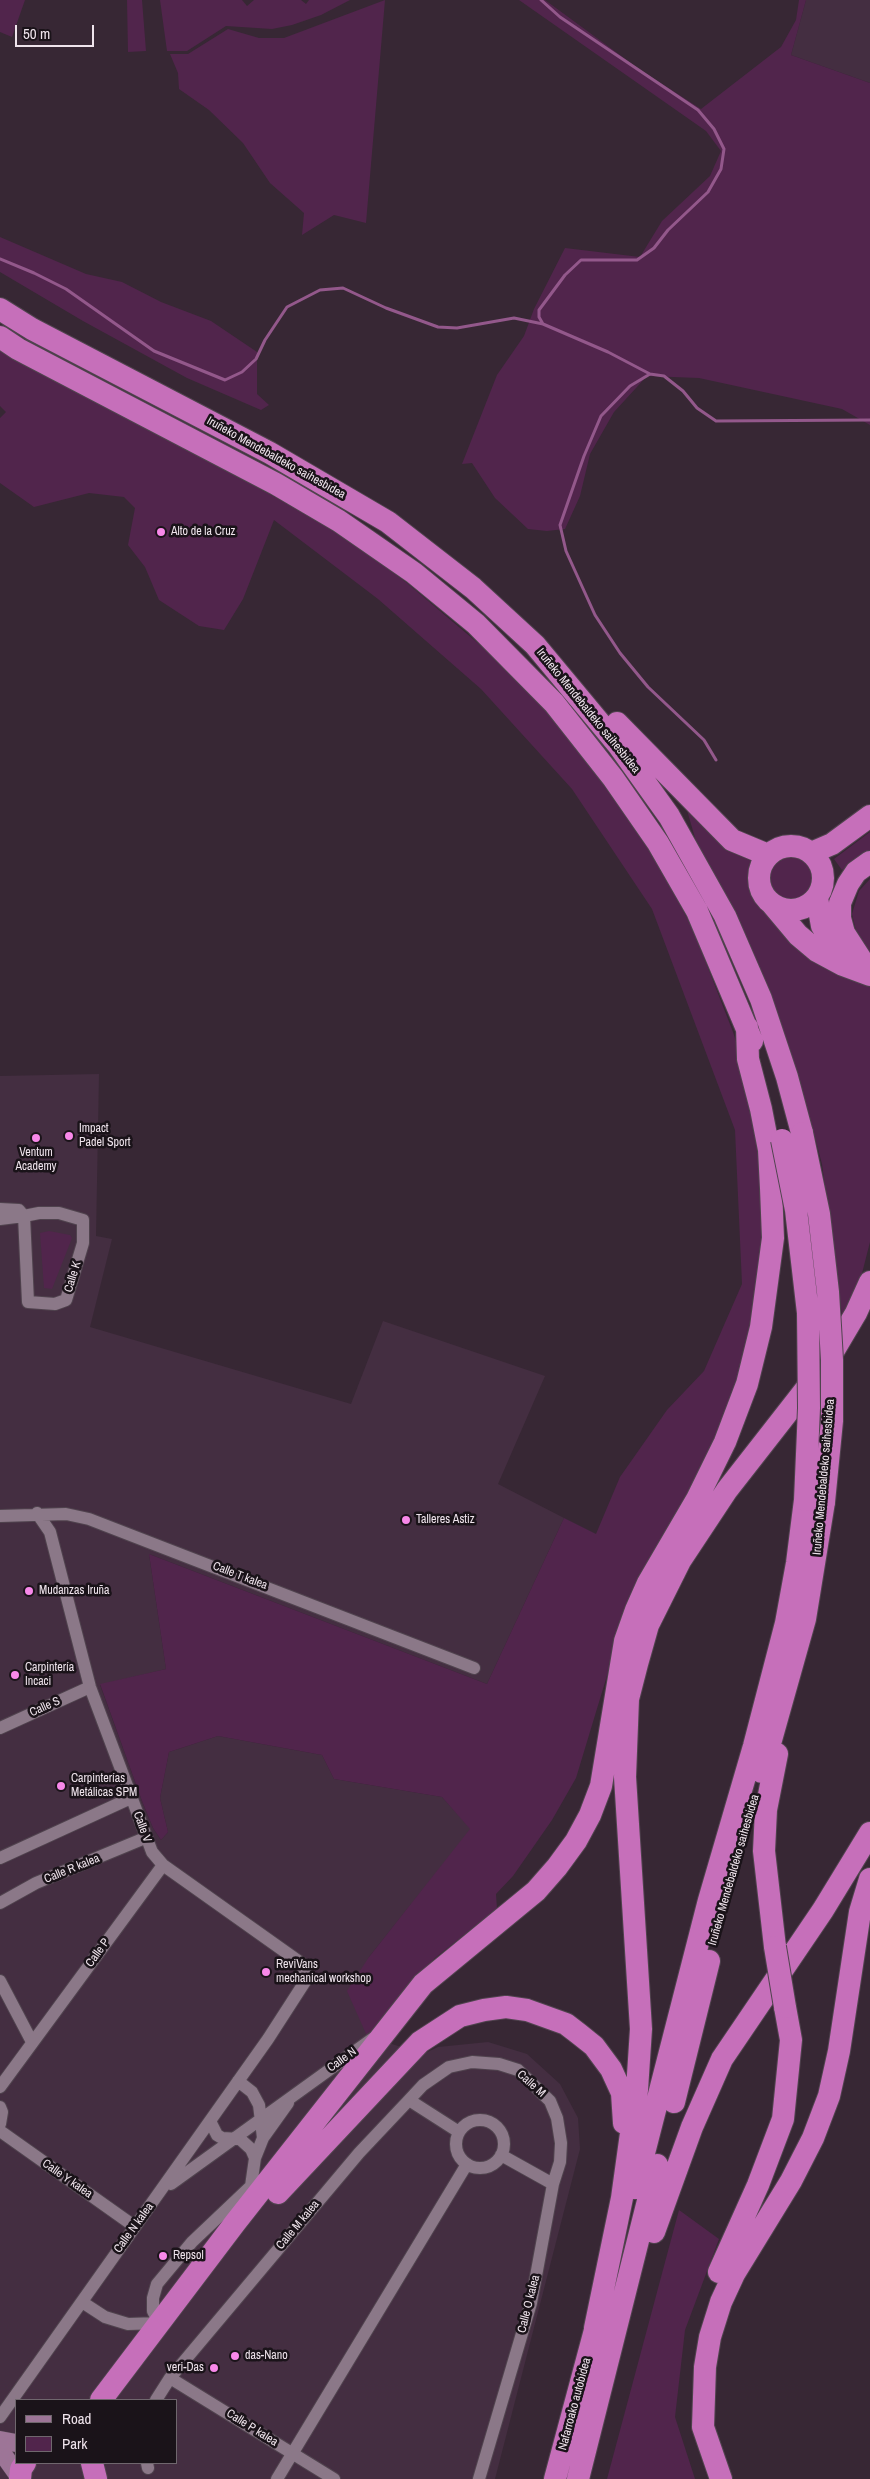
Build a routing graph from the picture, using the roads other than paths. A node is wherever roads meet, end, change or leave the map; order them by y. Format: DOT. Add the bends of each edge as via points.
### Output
graph roads {
  1 [pos="0,309"];
  2 [pos="0,337"];
  3 [pos="535,645"];
  4 [pos="870,816"];
  5 [pos="811,852"];
  6 [pos="768,855"];
  7 [pos="870,862"];
  8 [pos="817,898"];
  9 [pos="772,904"];
  10 [pos="868,969"];
  11 [pos="747,1026"];
  12 [pos="792,1136"];
  13 [pos="0,1209"];
  14 [pos="24,1216"];
  15 [pos="0,1219"];
  16 [pos="870,1282"];
  17 [pos="770,1435"];
  18 [pos="815,1501"];
  19 [pos="37,1513"];
  20 [pos="0,1516"];
  21 [pos="474,1668"];
  22 [pos="620,1672"];
  23 [pos="90,1687"];
  24 [pos="783,1702"];
  25 [pos="0,1728"];
  26 [pos="131,1798"];
  27 [pos="870,1833"];
  28 [pos="145,1838"];
  29 [pos="0,1858"];
  30 [pos="163,1864"];
  31 [pos="870,1879"];
  32 [pos="0,1902"];
  33 [pos="0,1981"];
  34 [pos="390,2026"];
  35 [pos="268,2039"];
  36 [pos="32,2042"];
  37 [pos="238,2081"];
  38 [pos="0,2087"];
  39 [pos="294,2095"];
  40 [pos="409,2100"];
  41 [pos="0,2107"];
  42 [pos="260,2118"];
  43 [pos="210,2121"];
  44 [pos="0,2124"];
  45 [pos="0,2131"];
  46 [pos="459,2132"];
  47 [pos="232,2138"];
  48 [pos="263,2138"];
  49 [pos="501,2155"];
  50 [pos="255,2158"];
  51 [pos="467,2164"];
  52 [pos="626,2169"];
  53 [pos="276,2171"];
  54 [pos="554,2184"];
  55 [pos="251,2186"];
  56 [pos="160,2192"];
  57 [pos="134,2226"];
  58 [pos="736,2254"];
  59 [pos="638,2283"];
  60 [pos="82,2302"];
  61 [pos="159,2323"];
  62 [pos="605,2331"];
  63 [pos="170,2378"];
  64 [pos="102,2399"];
  65 [pos="116,2399"];
  66 [pos="157,2399"];
  67 [pos="0,2417"];
  68 [pos="0,2440"];
  69 [pos="15,2443"];
  70 [pos="0,2450"];
  71 [pos="294,2454"];
  72 [pos="22,2473"];
  73 [pos="277,2479"];
  74 [pos="334,2479"];
  75 [pos="479,2479"];
  76 [pos="555,2479"];
  77 [pos="578,2479"];
  78 [pos="586,2479"];
  79 [pos="706,2479"];
  80 [pos="721,2479"];
  1 -- 3 [label="highway, Iruñeko Mendebaldeko saihesbidea" via="32,329 270,453 388,522 474,588"];
  2 -- 11 [label="highway, Iruñeko Mendebaldeko saihesbidea" via="339,521 414,573 476,624 554,703 613,778 658,843 697,911"];
  3 -- 6 [label="highway" via="568,671 732,840"];
  3 -- 12 [label="highway, Iruñeko Mendebaldeko saihesbidea" via="619,746 669,816 725,916 761,999 787,1077"];
  4 -- 5 [label="highway" via="832,844"];
  5 -- 6 [label="highway" via="785,846"];
  5 -- 8 [label="highway" via="823,869 824,879"];
  6 -- 9 [label="highway" via="760,870 760,886"];
  7 -- 10 [label="highway" via="856,872 840,903 844,933"];
  8 -- 9 [label="highway" via="796,910"];
  8 -- 10 [label="highway" via="822,926 833,942"];
  9 -- 10 [label="highway" via="798,935 817,950 851,969"];
  11 -- 12 [label="highway, Iruñeko Mendebaldeko saihesbidea" via="767,1083"];
  11 -- 22 [label="highway" via="748,1059 763,1117 771,1188 772,1238 763,1318 747,1384 725,1442 636,1610 625,1641"];
  12 -- 18 [label="highway, Iruñeko Mendebaldeko saihesbidea, bridge" via="819,1214 832,1350 832,1421"];
  13 -- 14 [label="street" via="19,1210"];
  14 -- 14 [label="street, Calle K" via="59,1213 83,1220 83,1243 66,1300 55,1304 28,1302"];
  14 -- 15 [label="street"];
  16 -- 17 [label="highway" via="827,1362"];
  17 -- 22 [label="highway" via="742,1459 672,1557 639,1620"];
  17 -- 52 [label="highway" via="710,1516 665,1587 648,1625 628,1699 625,1777 641,2029 637,2090"];
  18 -- 24 [label="highway, Iruñeko Mendebaldeko saihesbidea" via="805,1619"];
  18 -- 62 [label="highway, Iruñeko Mendebaldeko saihesbidea" via="754,1746 709,1900 645,2152"];
  19 -- 20 [label="street, Calle T kalea"];
  19 -- 21 [label="street, Calle T kalea" via="66,1514 134,1534"];
  19 -- 23 [label="street, Calle V" via="50,1532"];
  22 -- 34 [label="highway" via="601,1786 576,1841 536,1891 423,1984"];
  23 -- 25 [label="street, Calle S"];
  23 -- 26 [label="street, Calle V"];
  24 -- 58 [label="highway, bridge" via="782,1727 766,1810 765,1843 775,1947 791,2040 783,2119"];
  24 -- 62 [label="highway, Iruñeko Mendebaldeko saihesbidea" via="723,1901 694,2025"];
  26 -- 28 [label="street, Calle V"];
  26 -- 29 [label="street"];
  27 -- 59 [label="highway" via="823,1910 722,2060 666,2195"];
  28 -- 30 [label="street, Calle V"];
  28 -- 32 [label="street, Calle R kalea" via="36,1883"];
  30 -- 35 [label="street, Calle V" via="301,1963 308,1977"];
  30 -- 36 [label="street, Calle P"];
  31 -- 58 [label="highway" via="860,1912 839,2052 829,2096 813,2138 791,2181"];
  33 -- 36 [label="street"];
  34 -- 39 [label="street, Calle N"];
  34 -- 53 [label="highway"];
  35 -- 37 [label="street, Calle N kalea"];
  36 -- 38 [label="street, Calle P"];
  37 -- 42 [label="street" via="257,2098"];
  37 -- 43 [label="street, Calle N kalea"];
  39 -- 42 [label="street, Calle N"];
  39 -- 48 [label="street, Calle N"];
  40 -- 46 [label="street"];
  40 -- 54 [label="street, Calle M" via="423,2085 449,2067 481,2063 518,2070 550,2101 556,2118 562,2142"];
  40 -- 63 [label="street, Calle M kalea" via="359,2153"];
  41 -- 44 [label="street"];
  42 -- 47 [label="street, Calle N"];
  42 -- 48 [label="street"];
  43 -- 47 [label="street" via="222,2138"];
  43 -- 56 [label="street, Calle N kalea"];
  45 -- 57 [label="street, Calle Y kalea"];
  46 -- 49 [label="street" via="479,2120 494,2125 503,2139"];
  46 -- 51 [label="street" via="456,2146 461,2160"];
  47 -- 50 [label="street" via="245,2142"];
  47 -- 56 [label="street, Calle N"];
  48 -- 50 [label="street, Calle N"];
  49 -- 51 [label="street" via="490,2166 474,2168"];
  49 -- 54 [label="street"];
  50 -- 55 [label="street, Calle N"];
  51 -- 71 [label="street"];
  52 -- 62 [label="highway"];
  52 -- 65 [label="highway" via="622,2093 611,2069 594,2046 566,2024 527,2010 506,2008 460,2016 420,2042 289,2180 156,2344"];
  53 -- 55 [label="street"];
  53 -- 61 [label="highway"];
  54 -- 75 [label="street, Calle O kalea" via="531,2303"];
  55 -- 61 [label="street" via="192,2242 157,2284 153,2311"];
  56 -- 57 [label="street, Calle N kalea"];
  57 -- 60 [label="street, Calle N kalea"];
  58 -- 79 [label="highway" via="713,2285 698,2326 691,2359 691,2420"];
  58 -- 80 [label="highway" via="710,2307 700,2352 697,2393 703,2427"];
  59 -- 62 [label="highway"];
  59 -- 78 [label="highway"];
  60 -- 61 [label="street" via="105,2317 128,2324"];
  60 -- 67 [label="street, Calle N kalea"];
  61 -- 64 [label="highway"];
  62 -- 76 [label="highway, Nafarroako autobidea"];
  62 -- 77 [label="highway, Nafarroako autobidea"];
  63 -- 66 [label="street, Calle M kalea"];
  63 -- 71 [label="street, Calle P kalea"];
  68 -- 69 [label="street"];
  70 -- 72 [label="street"];
  71 -- 73 [label="street"];
  71 -- 74 [label="street, Calle P kalea"];
}
